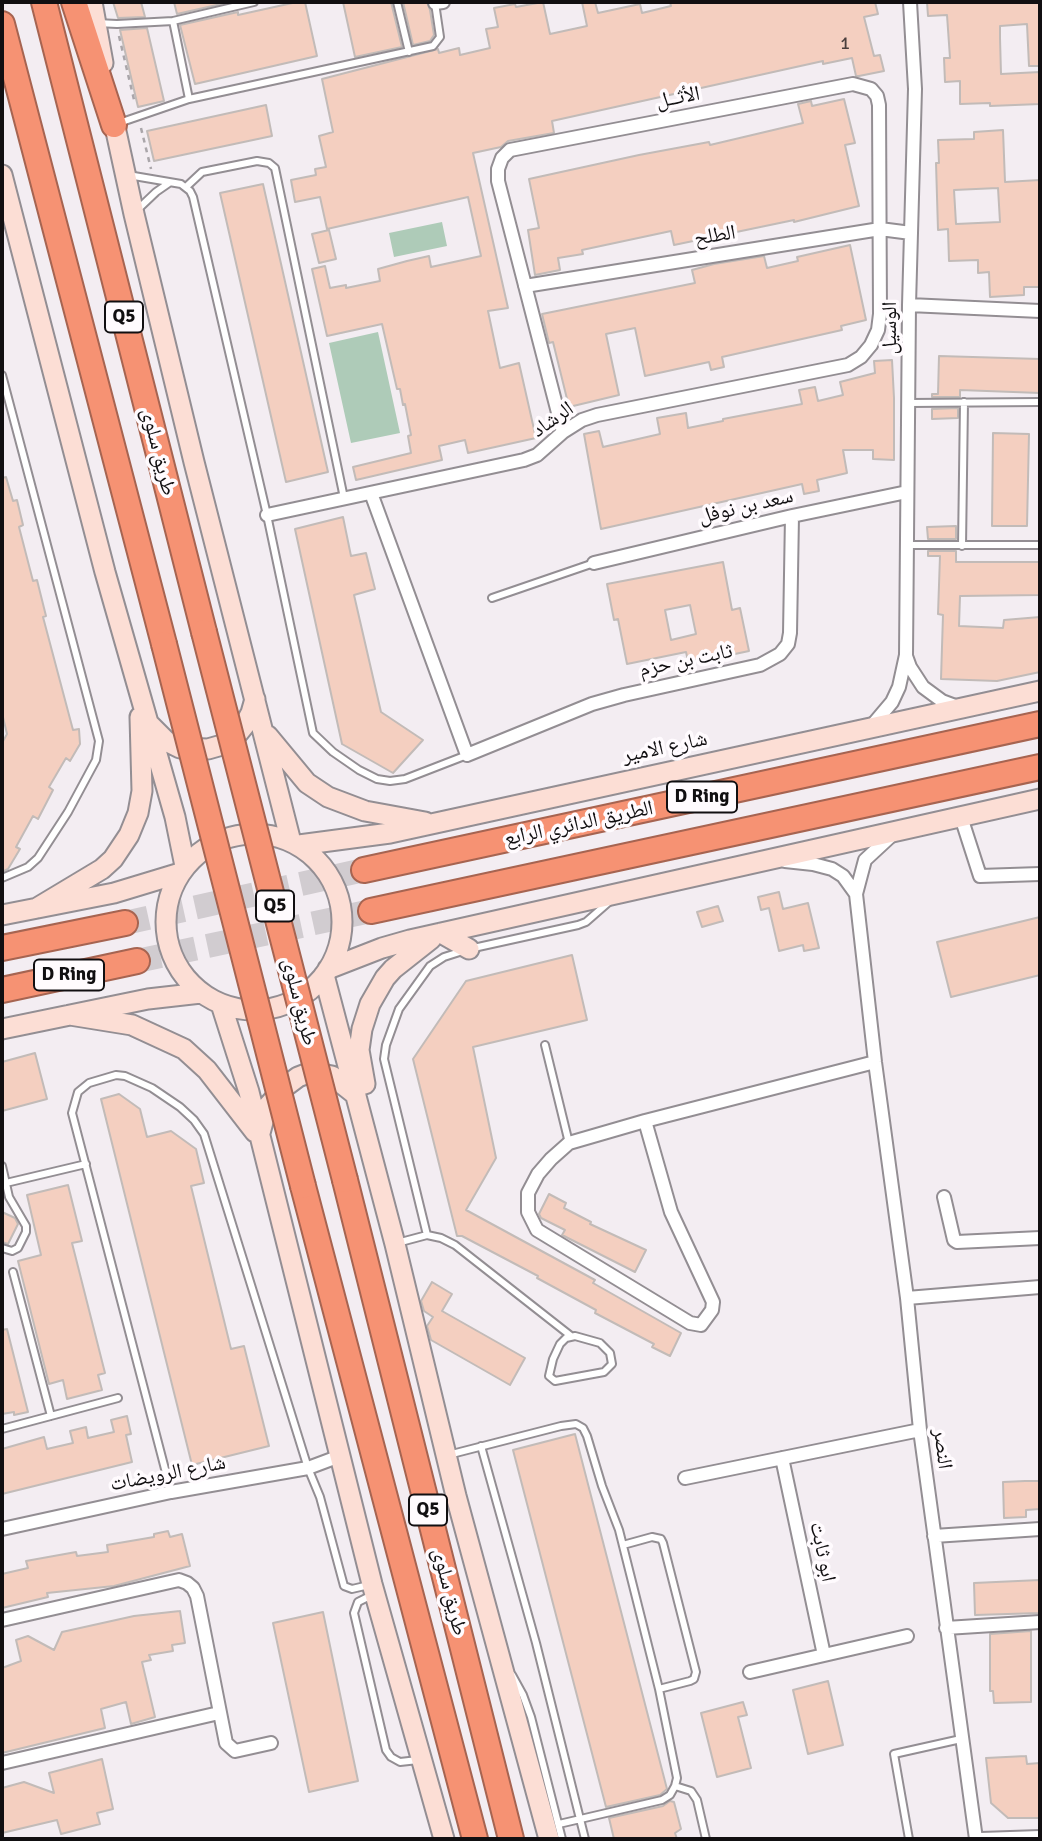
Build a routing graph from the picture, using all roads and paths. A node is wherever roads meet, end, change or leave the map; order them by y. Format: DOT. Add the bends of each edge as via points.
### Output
graph roads {
  1 [pos="44,2"];
  2 [pos="74,2"];
  3 [pos="92,2"];
  4 [pos="254,2"];
  5 [pos="397,2"];
  6 [pos="437,2"];
  7 [pos="910,2"];
  8 [pos="173,21"];
  9 [pos="96,23"];
  10 [pos="2,24"];
  11 [pos="117,24"];
  12 [pos="409,52"];
  13 [pos="189,99"];
  14 [pos="138,115"];
  15 [pos="114,125"];
  16 [pos="125,174"];
  17 [pos="2,175"];
  18 [pos="154,181"];
  19 [pos="169,183"];
  20 [pos="186,187"];
  21 [pos="134,214"];
  22 [pos="880,229"];
  23 [pos="911,233"];
  24 [pos="525,286"];
  25 [pos="909,306"];
  26 [pos="1040,312"];
  27 [pos="861,357"];
  28 [pos="2,375"];
  29 [pos="964,402"];
  30 [pos="1040,402"];
  31 [pos="909,403"];
  32 [pos="563,432"];
  33 [pos="907,492"];
  34 [pos="371,493"];
  35 [pos="344,498"];
  36 [pos="267,515"];
  37 [pos="792,516"];
  38 [pos="906,545"];
  39 [pos="962,545"];
  40 [pos="1040,545"];
  41 [pos="594,563"];
  42 [pos="492,598"];
  43 [pos="906,655"];
  44 [pos="1040,691"];
  45 [pos="140,699"];
  46 [pos="255,699"];
  47 [pos="965,709"];
  48 [pos="147,720"];
  49 [pos="1040,724"];
  50 [pos="870,728"];
  51 [pos="263,730"];
  52 [pos="467,755"];
  53 [pos="1040,767"];
  54 [pos="1040,799"];
  55 [pos="961,817"];
  56 [pos="435,823"];
  57 [pos="898,830"];
  58 [pos="295,844"];
  59 [pos="765,861"];
  60 [pos="182,869"];
  61 [pos="364,870"];
  62 [pos="1040,874"];
  63 [pos="2,878"];
  64 [pos="856,894"];
  65 [pos="617,895"];
  66 [pos="37,908"];
  67 [pos="371,911"];
  68 [pos="2,915"];
  69 [pos="125,923"];
  70 [pos="439,934"];
  71 [pos="2,948"];
  72 [pos="470,949"];
  73 [pos="137,961"];
  74 [pos="326,972"];
  75 [pos="2,990"];
  76 [pos="201,992"];
  77 [pos="220,1004"];
  78 [pos="70,1015"];
  79 [pos="2,1029"];
  80 [pos="545,1045"];
  81 [pos="875,1062"];
  82 [pos="356,1095"];
  83 [pos="645,1121"];
  84 [pos="259,1137"];
  85 [pos="569,1143"];
  86 [pos="86,1164"];
  87 [pos="2,1166"];
  88 [pos="374,1167"];
  89 [pos="6,1183"];
  90 [pos="944,1197"];
  91 [pos="427,1235"];
  92 [pos="1040,1238"];
  93 [pos="395,1244"];
  94 [pos="2,1248"];
  95 [pos="13,1272"];
  96 [pos="1040,1287"];
  97 [pos="907,1298"];
  98 [pos="571,1336"];
  99 [pos="118,1398"];
  100 [pos="51,1416"];
  101 [pos="2,1429"];
  102 [pos="920,1430"];
  103 [pos="481,1446"];
  104 [pos="340,1456"];
  105 [pos="446,1456"];
  106 [pos="782,1458"];
  107 [pos="308,1468"];
  108 [pos="685,1478"];
  109 [pos="171,1492"];
  110 [pos="2,1529"];
  111 [pos="1040,1529"];
  112 [pos="934,1536"];
  113 [pos="623,1545"];
  114 [pos="374,1588"];
  115 [pos="2,1620"];
  116 [pos="1040,1622"];
  117 [pos="946,1628"];
  118 [pos="907,1636"];
  119 [pos="824,1655"];
  120 [pos="750,1672"];
  121 [pos="659,1689"];
  122 [pos="219,1713"];
  123 [pos="961,1739"];
  124 [pos="271,1743"];
  125 [pos="421,1760"];
  126 [pos="2,1763"];
  127 [pos="675,1786"];
  128 [pos="580,1820"];
  129 [pos="554,1832"];
  130 [pos="1040,1837"];
  131 [pos="444,1839"];
  132 [pos="475,1839"];
  133 [pos="511,1839"];
  134 [pos="562,1839"];
  135 [pos="585,1839"];
  136 [pos="706,1839"];
  137 [pos="909,1839"];
  138 [pos="979,1839"];
  1 -- 133 [label="highway, طريق سلوى / Q5, bridge"];
  2 -- 15 [label="highway"];
  3 -- 9 [label="main road, طريق سلوى"];
  4 -- 8 [label="lane"];
  5 -- 12 [label="lane"];
  6 -- 12 [label="lane" via="439,41"];
  7 -- 23 [label="street, الوسيل" via="915,89"];
  8 -- 11 [label="lane"];
  8 -- 13 [label="lane"];
  9 -- 11 [label="lane"];
  9 -- 15 [label="main road, طريق سلوى"];
  10 -- 132 [label="highway, طريق سلوى / Q5, bridge"];
  11 -- 14 [label="path"];
  12 -- 13 [label="lane"];
  13 -- 14 [label="lane"];
  14 -- 15 [label="lane"];
  14 -- 18 [label="path"];
  15 -- 16 [label="main road, طريق سلوى"];
  16 -- 18 [label="lane"];
  16 -- 21 [label="main road, طريق سلوى"];
  17 -- 45 [label="main road"];
  18 -- 19 [label="lane"];
  19 -- 20 [label="lane"];
  19 -- 21 [label="lane"];
  20 -- 35 [label="lane" via="202,172 257,161 275,168"];
  20 -- 36 [label="lane, ثابت بن حزم" via="193,197"];
  21 -- 46 [label="main road, طريق سلوى"];
  22 -- 23 [label="street, الطلح"];
  22 -- 24 [label="street, الطلح"];
  22 -- 24 [label="street, الأثــل" via="879,105 871,89 853,84 510,150 502,158 498,181"];
  22 -- 27 [label="street, الأثــل" via="878,330"];
  23 -- 25 [label="street, الوسيل"];
  24 -- 32 [label="street, الأثــل"];
  25 -- 26 [label="street"];
  25 -- 31 [label="street, الوسيل"];
  27 -- 32 [label="street, الرشاد" via="848,365 597,415"];
  28 -- 63 [label="lane" via="99,741 96,760 38,858"];
  29 -- 30 [label="lane"];
  29 -- 31 [label="lane"];
  29 -- 39 [label="lane"];
  31 -- 33 [label="street, الوسيل"];
  32 -- 34 [label="street, الرشاد" via="551,445 524,460"];
  33 -- 37 [label="street, سعد بن نوفل"];
  33 -- 38 [label="street, الوسيل"];
  34 -- 35 [label="street, الرشاد"];
  34 -- 52 [label="street"];
  35 -- 36 [label="street, الرشاد"];
  36 -- 52 [label="lane, ثابت بن حزم" via="313,733 359,770 390,781"];
  37 -- 41 [label="street, سعد بن نوفل"];
  37 -- 52 [label="street, ثابت بن حزم" via="790,633 780,654 760,665 592,704"];
  38 -- 39 [label="lane"];
  38 -- 43 [label="street, الوسيل"];
  39 -- 40 [label="lane"];
  41 -- 42 [label="lane"];
  43 -- 47 [label="street, الوسيل" via="915,677 932,695"];
  43 -- 50 [label="street, الوسيل" via="891,702"];
  44 -- 47 [label="main road, شارع الامير"];
  45 -- 48 [label="main road"];
  45 -- 66 [label="main road" via="142,791 129,835 102,869"];
  46 -- 48 [label="main road" via="235,737 208,749 180,748 155,732"];
  46 -- 51 [label="main road, طريق سلوى"];
  47 -- 50 [label="main road, شارع الامير"];
  48 -- 60 [label="main road" via="175,817"];
  49 -- 61 [label="highway, الطريق الدائري الرابع / D Ring"];
  50 -- 56 [label="main road, شارع الامير"];
  51 -- 56 [label="main road" via="307,783 328,797 365,811"];
  51 -- 58 [label="main road, طريق سلوى"];
  53 -- 67 [label="highway, الطريق الدائري الرابع / D Ring"];
  54 -- 55 [label="main road"];
  55 -- 57 [label="main road"];
  55 -- 62 [label="street" via="980,877"];
  56 -- 58 [label="main road, شارع الامير" via="347,840"];
  57 -- 59 [label="main road"];
  57 -- 64 [label="street, النصر" via="864,860"];
  58 -- 60 [label="main road" via="270,835 227,837 197,853"];
  58 -- 74 [label="main road" via="323,866 338,893 342,924 336,955"];
  59 -- 64 [label="street" via="832,869"];
  59 -- 65 [label="main road"];
  60 -- 66 [label="main road" via="114,893"];
  60 -- 76 [label="main road" via="167,904 167,937 178,968"];
  64 -- 81 [label="street, النصر"];
  65 -- 70 [label="main road"];
  65 -- 72 [label="lane" via="578,925"];
  66 -- 68 [label="main road"];
  69 -- 71 [label="highway, D Ring"];
  70 -- 72 [label="main road"];
  70 -- 74 [label="main road" via="382,948"];
  70 -- 88 [label="main road" via="385,978 362,1029 360,1060 379,1149"];
  72 -- 91 [label="lane" via="430,966 399,1009 386,1045 386,1072"];
  73 -- 75 [label="highway, D Ring"];
  74 -- 77 [label="main road" via="308,992 288,1003 243,1010"];
  74 -- 82 [label="main road, طريق سلوى"];
  76 -- 77 [label="main road"];
  76 -- 78 [label="main road, D Ring"];
  77 -- 84 [label="main road"];
  78 -- 79 [label="main road, D Ring"];
  78 -- 84 [label="main road" via="132,1025 184,1049 207,1070"];
  80 -- 85 [label="lane"];
  81 -- 83 [label="street"];
  81 -- 97 [label="street, النصر"];
  82 -- 84 [label="main road" via="332,1076 311,1072 298,1077 267,1107"];
  82 -- 88 [label="main road, طريق سلوى"];
  83 -- 85 [label="street"];
  83 -- 85 [label="street" via="671,1212 713,1302 701,1325 537,1230 528,1212 528,1193 544,1166"];
  84 -- 104 [label="main road"];
  86 -- 89 [label="lane"];
  86 -- 107 [label="lane" via="72,1113 78,1092 100,1079 125,1076 152,1088 194,1120 213,1158"];
  86 -- 109 [label="lane"];
  87 -- 89 [label="lane"];
  88 -- 93 [label="main road, طريق سلوى"];
  89 -- 94 [label="lane" via="26,1226 19,1248"];
  90 -- 92 [label="street" via="957,1242"];
  91 -- 93 [label="lane"];
  91 -- 98 [label="lane" via="456,1245"];
  93 -- 105 [label="main road, طريق سلوى"];
  95 -- 100 [label="lane"];
  96 -- 97 [label="street"];
  97 -- 102 [label="street, النصر"];
  98 -- 98 [label="lane" via="560,1344 553,1359 551,1379 608,1369 612,1358 600,1343"];
  99 -- 100 [label="lane"];
  100 -- 101 [label="lane"];
  102 -- 106 [label="street"];
  102 -- 112 [label="street, النصر"];
  103 -- 105 [label="lane"];
  103 -- 113 [label="lane" via="561,1426 583,1428"];
  103 -- 128 [label="lane"];
  104 -- 107 [label="street, شارع الرويضات"];
  104 -- 114 [label="main road"];
  105 -- 129 [label="main road, طريق سلوى" via="498,1657"];
  106 -- 108 [label="street"];
  106 -- 119 [label="street, ابو ثابت"];
  107 -- 109 [label="street, شارع الرويضات"];
  107 -- 114 [label="lane" via="344,1586"];
  109 -- 110 [label="street, شارع الرويضات"];
  111 -- 112 [label="street"];
  112 -- 117 [label="street, النصر"];
  113 -- 121 [label="lane"];
  113 -- 121 [label="lane" via="661,1539 693,1660 694,1679"];
  114 -- 125 [label="main road"];
  114 -- 125 [label="lane" via="358,1602 354,1613 386,1750 400,1762"];
  115 -- 122 [label="street" via="179,1580 187,1583 197,1596"];
  116 -- 117 [label="street"];
  117 -- 123 [label="street, النصر"];
  118 -- 119 [label="street"];
  119 -- 120 [label="street"];
  121 -- 127 [label="lane"];
  122 -- 124 [label="street" via="229,1748 241,1751"];
  122 -- 126 [label="street"];
  123 -- 137 [label="lane" via="894,1754"];
  123 -- 138 [label="street, النصر"];
  125 -- 131 [label="main road"];
  127 -- 128 [label="lane" via="662,1800"];
  127 -- 136 [label="lane" via="691,1791 697,1800"];
  128 -- 129 [label="lane"];
  128 -- 135 [label="lane"];
  129 -- 134 [label="lane, طريق سلوى"];
  130 -- 138 [label="street"];
}
